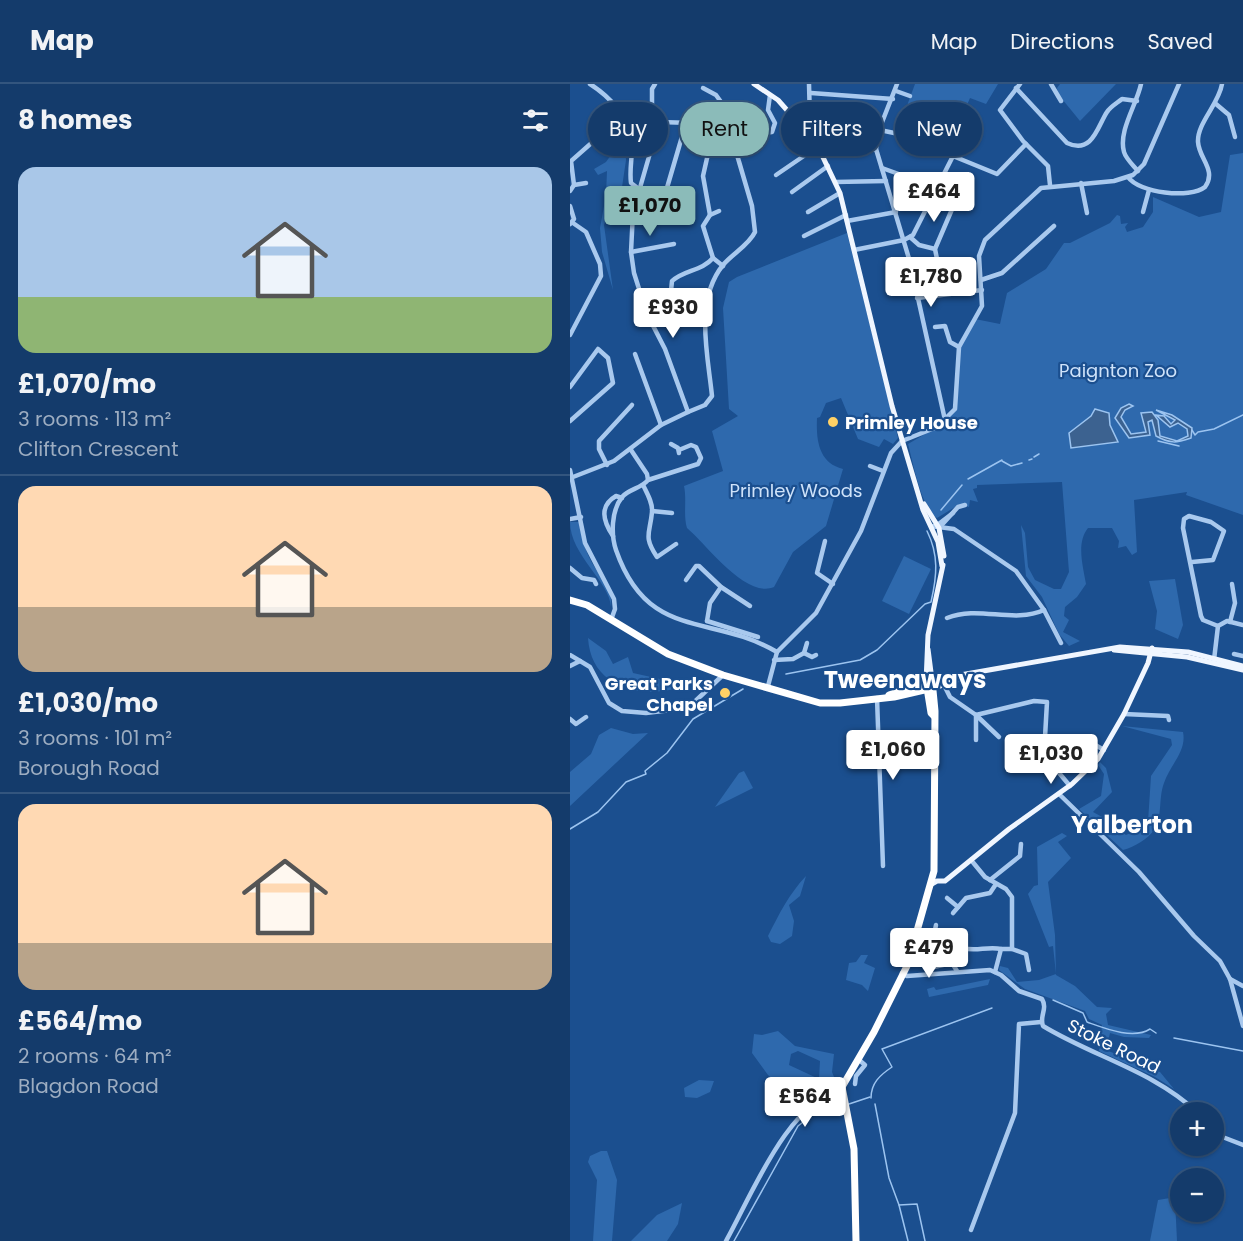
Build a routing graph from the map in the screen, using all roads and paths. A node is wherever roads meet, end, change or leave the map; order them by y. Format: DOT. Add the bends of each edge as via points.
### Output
graph roads {
  1 [pos="590,84"];
  2 [pos="655,84"];
  3 [pos="754,84"];
  4 [pos="809,84"];
  5 [pos="897,84"];
  6 [pos="1052,84"];
  7 [pos="1141,84"];
  8 [pos="1179,84"];
  9 [pos="1222,84"];
  10 [pos="1018,86"];
  11 [pos="703,88"];
  12 [pos="896,91"];
  13 [pos="811,93"];
  14 [pos="770,94"];
  15 [pos="910,96"];
  16 [pos="893,99"];
  17 [pos="1057,100"];
  18 [pos="1137,101"];
  19 [pos="652,102"];
  20 [pos="721,102"];
  21 [pos="769,102"];
  22 [pos="811,102"];
  23 [pos="781,103"];
  24 [pos="1216,104"];
  25 [pos="769,112"];
  26 [pos="883,121"];
  27 [pos="769,132"];
  28 [pos="1235,137"];
  29 [pos="680,143"];
  30 [pos="588,144"];
  31 [pos="1026,144"];
  32 [pos="649,156"];
  33 [pos="709,156"];
  34 [pos="737,156"];
  35 [pos="807,156"];
  36 [pos="822,156"];
  37 [pos="878,156"];
  38 [pos="953,156"];
  39 [pos="828,165"];
  40 [pos="882,168"];
  41 [pos="1138,171"];
  42 [pos="776,175"];
  43 [pos="1128,177"];
  44 [pos="886,181"];
  45 [pos="918,181"];
  46 [pos="835,182"];
  47 [pos="586,183"];
  48 [pos="1081,183"];
  49 [pos="574,185"];
  50 [pos="1050,185"];
  51 [pos="962,186"];
  52 [pos="639,189"];
  53 [pos="1149,190"];
  54 [pos="570,192"];
  55 [pos="792,192"];
  56 [pos="840,194"];
  57 [pos="664,198"];
  58 [pos="570,206"];
  59 [pos="719,211"];
  60 [pos="633,212"];
  61 [pos="808,212"];
  62 [pos="896,212"];
  63 [pos="1087,213"];
  64 [pos="1143,213"];
  65 [pos="660,215"];
  66 [pos="710,215"];
  67 [pos="847,218"];
  68 [pos="572,224"];
  69 [pos="1054,226"];
  70 [pos="804,236"];
  71 [pos="910,237"];
  72 [pos="904,240"];
  73 [pos="674,244"];
  74 [pos="935,249"];
  75 [pos="854,250"];
  76 [pos="631,252"];
  77 [pos="713,258"];
  78 [pos="938,264"];
  79 [pos="723,266"];
  80 [pos="981,280"];
  81 [pos="981,290"];
  82 [pos="917,298"];
  83 [pos="680,316"];
  84 [pos="935,327"];
  85 [pos="570,335"];
  86 [pos="959,347"];
  87 [pos="635,354"];
  88 [pos="570,387"];
  89 [pos="632,405"];
  90 [pos="688,412"];
  91 [pos="945,420"];
  92 [pos="570,421"];
  93 [pos="661,425"];
  94 [pos="902,441"];
  95 [pos="670,444"];
  96 [pos="631,450"];
  97 [pos="607,465"];
  98 [pos="870,466"];
  99 [pos="570,470"];
  100 [pos="883,471"];
  101 [pos="573,477"];
  102 [pos="648,480"];
  103 [pos="643,485"];
  104 [pos="622,498"];
  105 [pos="965,505"];
  106 [pos="652,511"];
  107 [pos="672,513"];
  108 [pos="953,513"];
  109 [pos="581,517"];
  110 [pos="570,519"];
  111 [pos="935,528"];
  112 [pos="954,529"];
  113 [pos="613,536"];
  114 [pos="825,541"];
  115 [pos="672,545"];
  116 [pos="1192,562"];
  117 [pos="570,568"];
  118 [pos="687,580"];
  119 [pos="596,584"];
  120 [pos="833,584"];
  121 [pos="1232,584"];
  122 [pos="721,587"];
  123 [pos="570,600"];
  124 [pos="751,606"];
  125 [pos="1044,610"];
  126 [pos="948,618"];
  127 [pos="611,620"];
  128 [pos="707,621"];
  129 [pos="1230,621"];
  130 [pos="1243,625"];
  131 [pos="1218,626"];
  132 [pos="706,627"];
  133 [pos="756,635"];
  134 [pos="807,643"];
  135 [pos="1061,643"];
  136 [pos="1152,651"];
  137 [pos="777,652"];
  138 [pos="804,653"];
  139 [pos="1234,654"];
  140 [pos="816,655"];
  141 [pos="570,656"];
  142 [pos="1243,656"];
  143 [pos="774,660"];
  144 [pos="1214,660"];
  145 [pos="580,661"];
  146 [pos="570,666"];
  147 [pos="1243,668"];
  148 [pos="723,675"];
  149 [pos="959,677"];
  150 [pos="948,684"];
  151 [pos="930,685"];
  152 [pos="768,686"];
  153 [pos="877,698"];
  154 [pos="1124,714"];
  155 [pos="976,715"];
  156 [pos="586,717"];
  157 [pos="570,719"];
  158 [pos="1169,720"];
  159 [pos="1092,734"];
  160 [pos="999,737"];
  161 [pos="976,740"];
  162 [pos="1077,740"];
  163 [pos="1088,741"];
  164 [pos="1104,750"];
  165 [pos="1070,786"];
  166 [pos="1059,794"];
  167 [pos="1021,844"];
  168 [pos="971,860"];
  169 [pos="883,866"];
  170 [pos="990,880"];
  171 [pos="935,882"];
  172 [pos="996,884"];
  173 [pos="947,898"];
  174 [pos="935,930"];
  175 [pos="1001,949"];
  176 [pos="1012,949"];
  177 [pos="927,964"];
  178 [pos="1029,970"];
  179 [pos="957,971"];
  180 [pos="995,972"];
  181 [pos="902,973"];
  182 [pos="1230,979"];
  183 [pos="1243,986"];
  184 [pos="1041,1022"];
  185 [pos="1243,1026"];
  186 [pos="858,1059"];
  187 [pos="855,1084"];
  188 [pos="842,1092"];
  189 [pos="1185,1102"];
  190 [pos="1224,1138"];
  191 [pos="1243,1145"];
  192 [pos="971,1230"];
  193 [pos="726,1241"];
  194 [pos="856,1241"];
  1 -- 52 [label="street" via="611,101 628,129 632,138 631,183"];
  2 -- 19 [label="street"];
  3 -- 14 [label="main road"];
  4 -- 13 [label="street"];
  5 -- 12 [label="street"];
  6 -- 17 [label="street"];
  7 -- 18 [label="street"];
  8 -- 41 [label="street"];
  9 -- 24 [label="street"];
  10 -- 18 [label="street" via="1073,146 1096,136 1107,112 1122,99"];
  10 -- 31 [label="street" via="1000,110"];
  11 -- 20 [label="street"];
  12 -- 15 [label="street"];
  12 -- 16 [label="street"];
  13 -- 16 [label="street"];
  13 -- 22 [label="street"];
  14 -- 21 [label="street"];
  14 -- 23 [label="main road"];
  16 -- 26 [label="street"];
  18 -- 41 [label="street" via="1123,146 1124,154"];
  24 -- 28 [label="street" via="1229,115"];
  24 -- 53 [label="street" via="1198,138 1210,173 1207,184 1190,193"];
  25 -- 27 [label="street" via="775,123"];
  29 -- 57 [label="street"];
  30 -- 49 [label="street" via="574,155 570,166"];
  31 -- 38 [label="street" via="997,174"];
  31 -- 50 [label="street" via="1048,166"];
  32 -- 52 [label="street"];
  33 -- 66 [label="street" via="703,176"];
  34 -- 79 [label="street" via="755,232"];
  35 -- 42 [label="street"];
  36 -- 39 [label="main road"];
  37 -- 40 [label="street"];
  38 -- 71 [label="street"];
  39 -- 46 [label="main road"];
  39 -- 55 [label="street"];
  40 -- 44 [label="street"];
  40 -- 45 [label="street"];
  41 -- 43 [label="street"];
  43 -- 48 [label="street"];
  43 -- 53 [label="street" via="1135,185"];
  44 -- 46 [label="street"];
  44 -- 62 [label="street"];
  46 -- 56 [label="main road"];
  47 -- 49 [label="street"];
  48 -- 50 [label="street"];
  48 -- 63 [label="street"];
  49 -- 54 [label="street"];
  50 -- 80 [label="street" via="1034,193 985,240 979,256"];
  51 -- 74 [label="street"];
  52 -- 60 [label="street"];
  53 -- 64 [label="street"];
  56 -- 61 [label="street"];
  56 -- 67 [label="main road"];
  58 -- 68 [label="street"];
  59 -- 66 [label="street"];
  60 -- 65 [label="street"];
  60 -- 76 [label="street"];
  62 -- 67 [label="street"];
  62 -- 72 [label="street"];
  66 -- 77 [label="street" via="703,226"];
  67 -- 70 [label="street"];
  67 -- 75 [label="main road"];
  68 -- 85 [label="street" via="586,232 601,276"];
  69 -- 80 [label="street" via="1002,273"];
  71 -- 72 [label="street"];
  71 -- 74 [label="street" via="919,245"];
  72 -- 75 [label="street"];
  72 -- 82 [label="street"];
  73 -- 76 [label="street"];
  74 -- 78 [label="street"];
  75 -- 94 [label="main road"];
  76 -- 90 [label="street" via="647,314 665,349"];
  77 -- 79 [label="street"];
  77 -- 83 [label="street" via="672,281 671,291"];
  79 -- 90 [label="street" via="710,289 706,319 712,396 705,405"];
  80 -- 81 [label="street"];
  81 -- 82 [label="street"];
  81 -- 86 [label="street" via="981,310"];
  82 -- 91 [label="street"];
  84 -- 86 [label="street" via="945,326 950,342"];
  86 -- 91 [label="street" via="955,409"];
  87 -- 93 [label="street"];
  88 -- 92 [label="street" via="598,349 608,358 613,383"];
  89 -- 97 [label="street" via="599,441"];
  90 -- 93 [label="street"];
  91 -- 94 [label="street" via="938,427"];
  93 -- 96 [label="street"];
  94 -- 100 [label="street"];
  94 -- 111 [label="main road" via="921,501"];
  95 -- 102 [label="street" via="679,452 691,445 696,447 702,458 699,464"];
  96 -- 97 [label="street"];
  96 -- 102 [label="street"];
  97 -- 101 [label="street"];
  98 -- 100 [label="street"];
  99 -- 101 [label="street"];
  100 -- 120 [label="street" via="861,531"];
  101 -- 109 [label="street"];
  102 -- 103 [label="street"];
  103 -- 104 [label="street"];
  103 -- 106 [label="street"];
  104 -- 113 [label="street" via="615,512"];
  104 -- 113 [label="street" via="616,495 604,509"];
  105 -- 108 [label="street"];
  106 -- 107 [label="street"];
  106 -- 115 [label="street" via="647,533 651,548 657,557"];
  108 -- 111 [label="street"];
  108 -- 112 [label="street"];
  109 -- 110 [label="street"];
  109 -- 127 [label="street" via="585,543 614,599"];
  111 -- 112 [label="street"];
  111 -- 151 [label="main road" via="942,566 928,649"];
  112 -- 125 [label="street" via="1016,571"];
  113 -- 132 [label="street" via="621,564 645,601 659,611"];
  114 -- 120 [label="street" via="818,573"];
  116 -- 116 [label="street" via="1182,523 1189,516 1211,522 1224,531 1213,560"];
  116 -- 131 [label="street" via="1201,616"];
  117 -- 119 [label="street"];
  118 -- 122 [label="street" via="699,566"];
  120 -- 137 [label="street" via="816,613"];
  121 -- 129 [label="street" via="1235,603"];
  122 -- 124 [label="street"];
  122 -- 128 [label="street" via="710,603"];
  123 -- 127 [label="highway"];
  125 -- 126 [label="street" via="1035,615 999,616 974,611"];
  125 -- 135 [label="street"];
  127 -- 148 [label="highway" via="668,654"];
  128 -- 132 [label="street"];
  128 -- 133 [label="street"];
  129 -- 130 [label="street"];
  129 -- 131 [label="street"];
  131 -- 144 [label="street"];
  132 -- 137 [label="street"];
  134 -- 138 [label="street"];
  136 -- 144 [label="main road"];
  136 -- 149 [label="main road" via="1120,648"];
  136 -- 154 [label="main road"];
  137 -- 143 [label="street"];
  138 -- 140 [label="street"];
  138 -- 143 [label="street" via="793,659"];
  139 -- 142 [label="street"];
  141 -- 145 [label="street"];
  143 -- 152 [label="street"];
  144 -- 147 [label="main road"];
  145 -- 146 [label="street"];
  145 -- 148 [label="street" via="590,667 614,708 646,713 693,705"];
  148 -- 152 [label="highway"];
  149 -- 150 [label="main road"];
  149 -- 151 [label="main road"];
  150 -- 151 [label="highway"];
  150 -- 155 [label="street" via="949,697"];
  151 -- 153 [label="highway"];
  151 -- 171 [label="highway" via="934,716"];
  152 -- 153 [label="highway" via="830,704"];
  153 -- 169 [label="street"];
  154 -- 158 [label="street" via="1168,716"];
  154 -- 164 [label="main road"];
  155 -- 160 [label="street"];
  155 -- 161 [label="street"];
  155 -- 165 [label="street" via="1034,701 1047,702 1044,755"];
  156 -- 157 [label="street" via="576,724"];
  159 -- 163 [label="street"];
  162 -- 163 [label="street"];
  163 -- 164 [label="street"];
  164 -- 165 [label="main road"];
  165 -- 166 [label="main road"];
  166 -- 168 [label="main road"];
  166 -- 182 [label="street" via="1163,897 1220,961"];
  167 -- 170 [label="street" via="1020,856"];
  168 -- 170 [label="street"];
  168 -- 171 [label="main road" via="945,881"];
  170 -- 172 [label="street"];
  171 -- 181 [label="highway"];
  172 -- 173 [label="street" via="990,893 966,898 957,910"];
  172 -- 176 [label="street" via="1012,897"];
  174 -- 175 [label="street" via="945,932 953,943 964,948"];
  175 -- 176 [label="street"];
  175 -- 180 [label="street"];
  176 -- 178 [label="street" via="1026,954"];
  177 -- 179 [label="street" via="929,968 952,963"];
  179 -- 180 [label="street"];
  179 -- 181 [label="street" via="906,976"];
  180 -- 184 [label="street, Stoke Road" via="1019,992 1042,999 1045,1005"];
  181 -- 186 [label="highway"];
  182 -- 183 [label="street"];
  182 -- 185 [label="street"];
  184 -- 189 [label="street, Stoke Road" via="1057,1034 1172,1091"];
  184 -- 192 [label="street" via="1019,1024 1015,1113"];
  186 -- 187 [label="street" via="865,1065"];
  186 -- 188 [label="highway" via="843,1082"];
  188 -- 193 [label="street" via="831,1093 795,1121 768,1159"];
  188 -- 194 [label="highway" via="854,1149"];
  190 -- 191 [label="street"];
}
